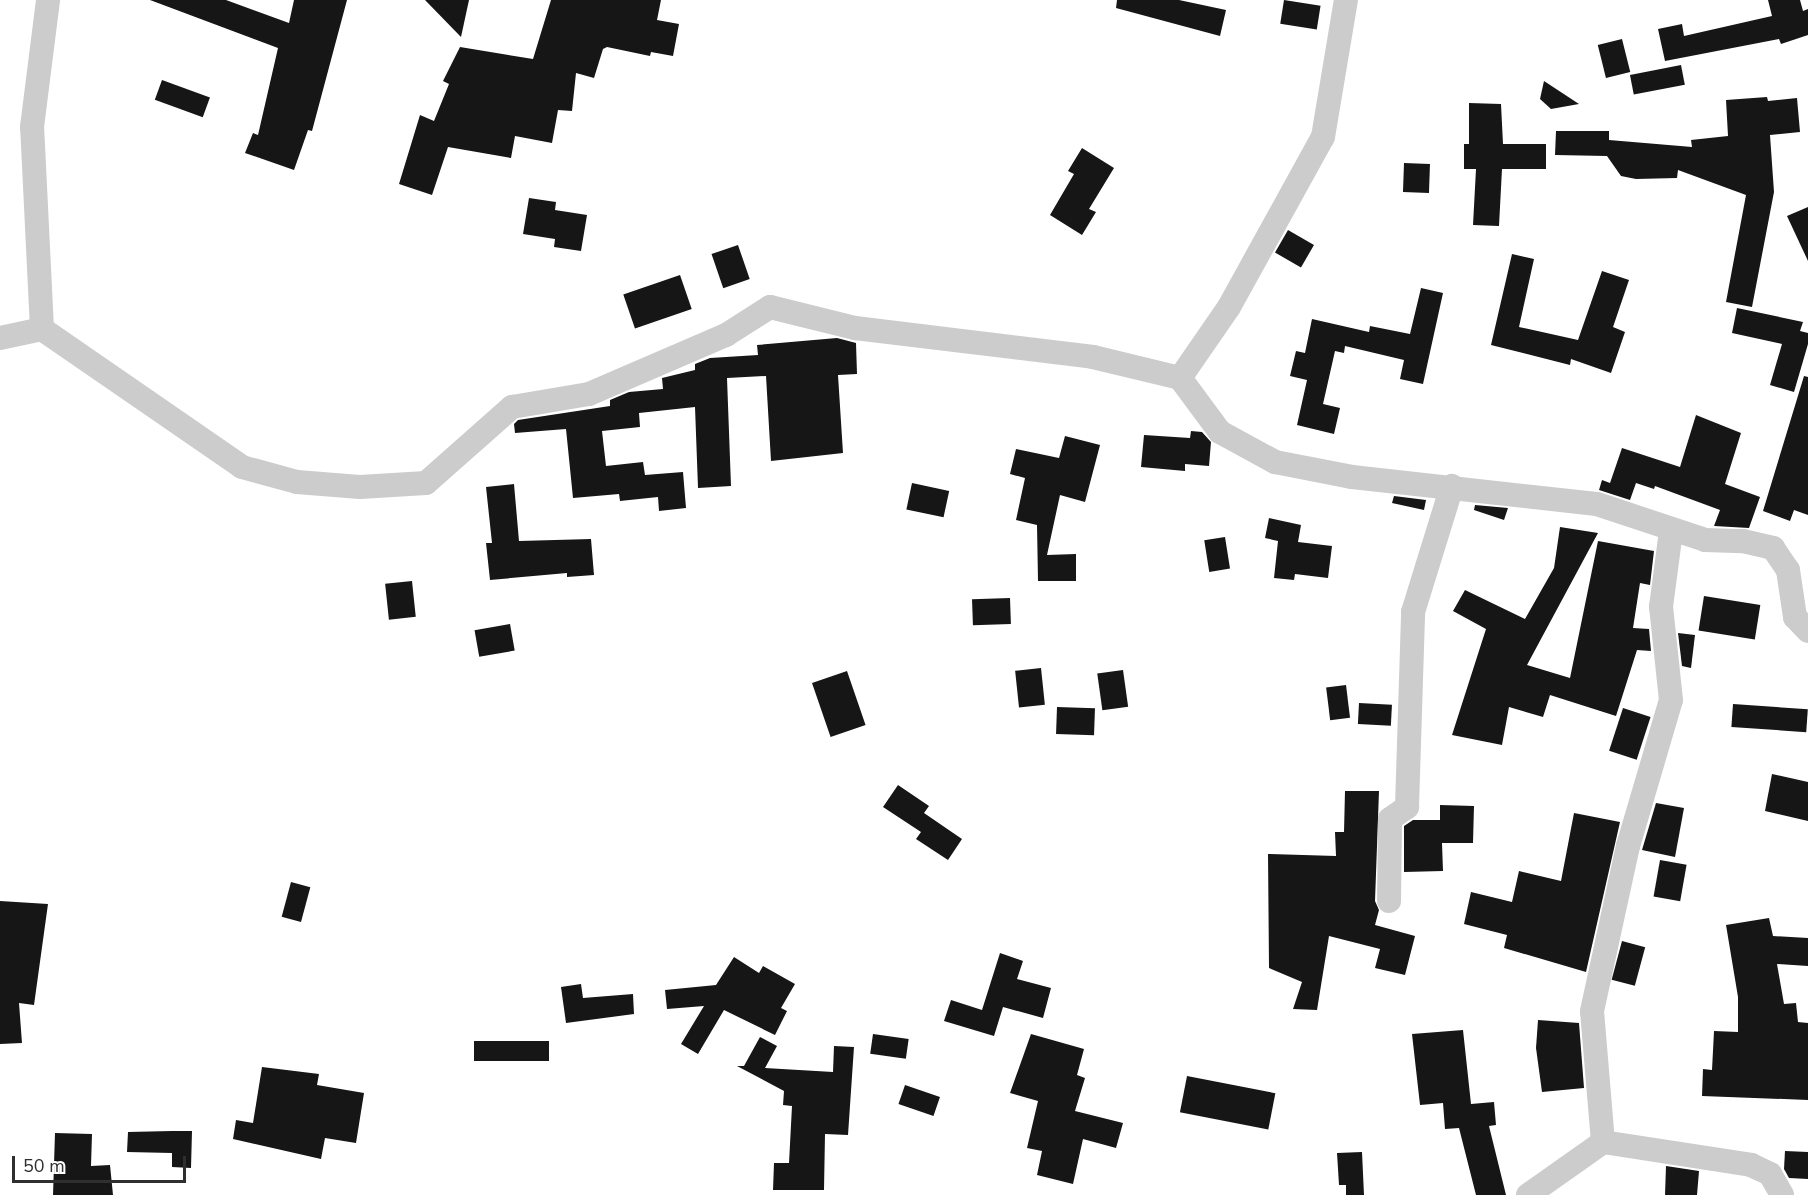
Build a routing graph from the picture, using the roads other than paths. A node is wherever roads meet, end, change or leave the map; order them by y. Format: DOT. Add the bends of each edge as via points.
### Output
graph roads {
  1 [pos="48,0"];
  2 [pos="1346,0"];
  3 [pos="42,329"];
  4 [pos="0,338"];
  5 [pos="1180,378"];
  6 [pos="1452,486"];
  7 [pos="1671,531"];
  8 [pos="1808,631"];
  9 [pos="1389,901"];
  10 [pos="1603,1142"];
  11 [pos="1528,1195"];
  12 [pos="1782,1195"];
  1 -- 3 [label="street" via="32,127"];
  2 -- 5 [label="street" via="1323,137 1229,307"];
  3 -- 4 [label="street"];
  3 -- 5 [label="street" via="242,467 297,482 360,487 426,483 512,407 589,394 726,335 770,307 855,328 1093,357"];
  5 -- 6 [label="street" via="1220,432 1275,462 1352,477"];
  6 -- 7 [label="street" via="1597,504"];
  6 -- 9 [label="street" via="1413,612 1407,807 1390,819"];
  7 -- 8 [label="street" via="1705,540 1743,541 1773,548 1788,570 1795,617"];
  7 -- 10 [label="street" via="1661,607 1671,700 1628,846 1592,1011"];
  10 -- 11 [label="street"];
  10 -- 12 [label="street" via="1751,1165 1770,1174"];
}
